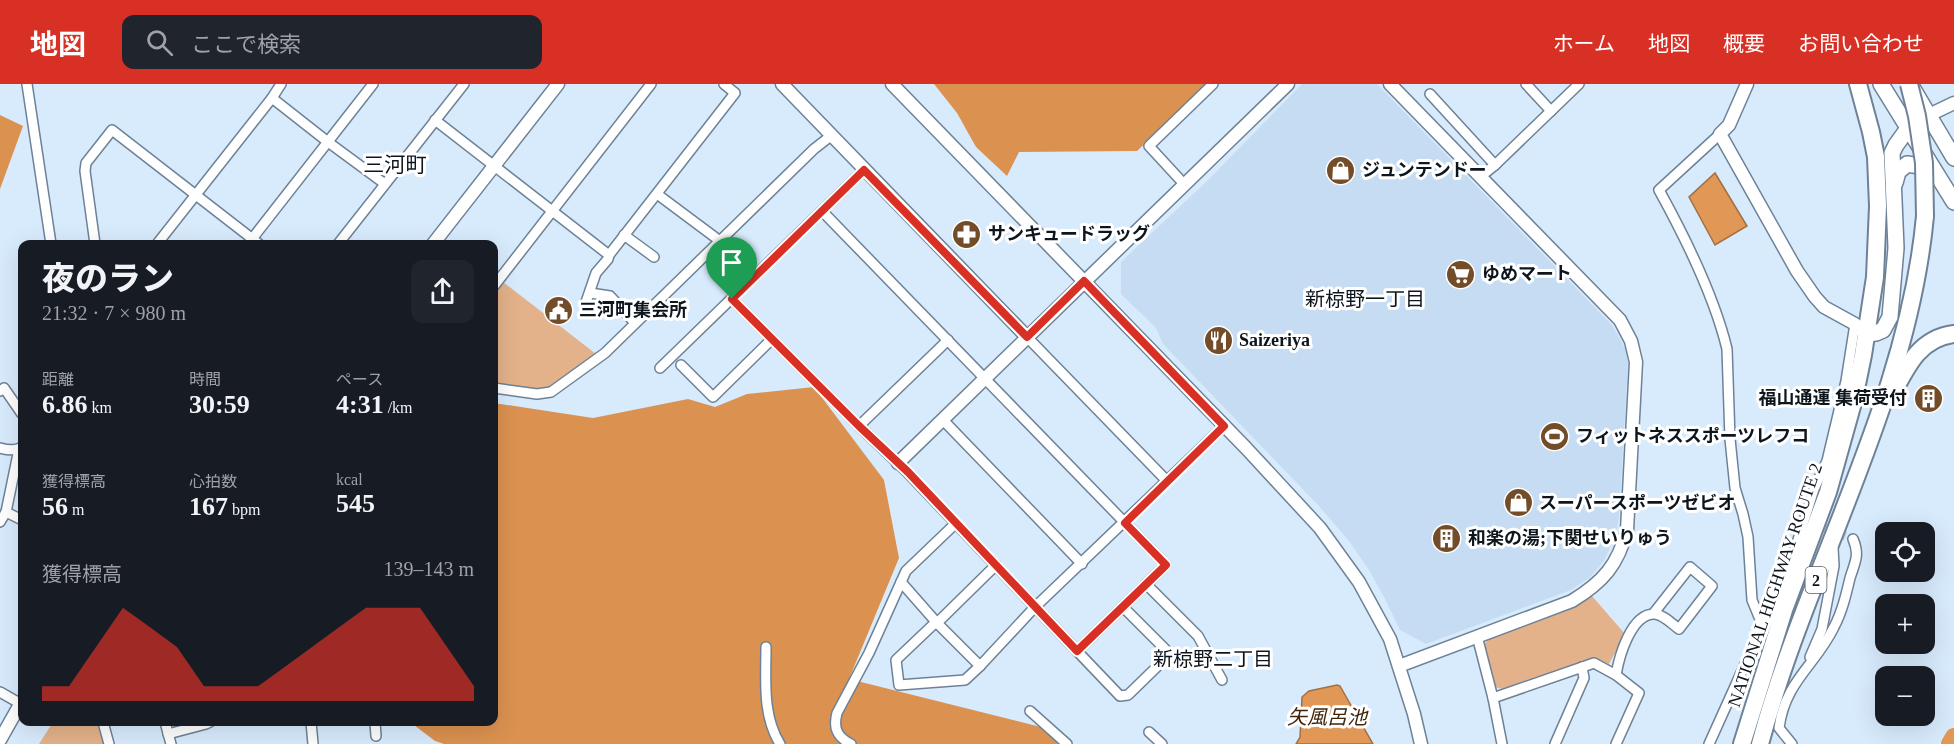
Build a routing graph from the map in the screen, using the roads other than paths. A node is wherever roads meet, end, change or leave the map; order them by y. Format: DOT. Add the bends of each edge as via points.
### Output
graph roads {
  1 [pos="27,84"];
  2 [pos="281,84"];
  3 [pos="373,84"];
  4 [pos="464,84"];
  5 [pos="558,84"];
  6 [pos="651,84"];
  7 [pos="724,84"];
  8 [pos="782,84"];
  9 [pos="892,84"];
  10 [pos="1212,84"];
  11 [pos="1288,84"];
  12 [pos="1390,84"];
  13 [pos="1526,84"];
  14 [pos="1579,84"];
  15 [pos="1747,84"];
  16 [pos="1858,84"];
  17 [pos="1881,84"];
  18 [pos="1909,84"];
  19 [pos="736,88"];
  20 [pos="1430,94"];
  21 [pos="272,98"];
  22 [pos="1954,103"];
  23 [pos="1551,111"];
  24 [pos="1929,115"];
  25 [pos="435,120"];
  26 [pos="1909,127"];
  27 [pos="1720,134"];
  28 [pos="832,135"];
  29 [pos="328,142"];
  30 [pos="1954,158"];
  31 [pos="1495,165"];
  32 [pos="494,167"];
  33 [pos="864,170"];
  34 [pos="1480,177"];
  35 [pos="1939,177"];
  36 [pos="385,184"];
  37 [pos="1184,184"];
  38 [pos="1894,193"];
  39 [pos="657,194"];
  40 [pos="195,195"];
  41 [pos="1954,201"];
  42 [pos="552,211"];
  43 [pos="822,211"];
  44 [pos="624,235"];
  45 [pos="50,240"];
  46 [pos="94,240"];
  47 [pos="160,240"];
  48 [pos="249,240"];
  49 [pos="255,240"];
  50 [pos="341,240"];
  51 [pos="436,240"];
  52 [pos="720,242"];
  53 [pos="609,255"];
  54 [pos="654,257"];
  55 [pos="498,281"];
  56 [pos="1084,281"];
  57 [pos="1874,283"];
  58 [pos="732,299"];
  59 [pos="635,323"];
  60 [pos="1861,329"];
  61 [pos="1954,334"];
  62 [pos="1027,337"];
  63 [pos="772,339"];
  64 [pos="948,340"];
  65 [pos="681,365"];
  66 [pos="660,368"];
  67 [pos="984,378"];
  68 [pos="498,389"];
  69 [pos="0,391"];
  70 [pos="18,408"];
  71 [pos="1879,418"];
  72 [pos="942,420"];
  73 [pos="859,426"];
  74 [pos="1224,426"];
  75 [pos="0,448"];
  76 [pos="18,448"];
  77 [pos="18,461"];
  78 [pos="898,463"];
  79 [pos="1167,481"];
  80 [pos="6,512"];
  81 [pos="18,518"];
  82 [pos="0,522"];
  83 [pos="1125,523"];
  84 [pos="955,524"];
  85 [pos="1833,537"];
  86 [pos="1853,539"];
  87 [pos="1082,564"];
  88 [pos="996,565"];
  89 [pos="901,582"];
  90 [pos="1146,584"];
  91 [pos="1123,607"];
  92 [pos="1034,608"];
  93 [pos="1653,614"];
  94 [pos="936,622"];
  95 [pos="1764,629"];
  96 [pos="1477,636"];
  97 [pos="766,646"];
  98 [pos="1077,651"];
  99 [pos="980,666"];
  100 [pos="1400,666"];
  101 [pos="1582,667"];
  102 [pos="1804,669"];
  103 [pos="1616,675"];
  104 [pos="1222,680"];
  105 [pos="0,692"];
  106 [pos="1493,698"];
  107 [pos="18,701"];
  108 [pos="18,710"];
  109 [pos="1030,711"];
  110 [pos="104,726"];
  111 [pos="201,726"];
  112 [pos="311,726"];
  113 [pos="375,726"];
  114 [pos="1149,732"];
  115 [pos="376,736"];
  116 [pos="170,739"];
  117 [pos="0,740"];
  118 [pos="109,744"];
  119 [pos="313,744"];
  120 [pos="780,744"];
  121 [pos="850,744"];
  122 [pos="1067,744"];
  123 [pos="1162,744"];
  124 [pos="1420,744"];
  125 [pos="1502,744"];
  126 [pos="1555,744"];
  127 [pos="1616,744"];
  128 [pos="1709,744"];
  129 [pos="1742,744"];
  130 [pos="1760,744"];
  131 [pos="1792,744"];
  1 -- 45 [label="street"];
  2 -- 21 [label="street"];
  3 -- 29 [label="street"];
  4 -- 25 [label="street"];
  5 -- 32 [label="street"];
  6 -- 42 [label="street"];
  7 -- 19 [label="street"];
  8 -- 28 [label="street"];
  9 -- 56 [label="street"];
  10 -- 37 [label="street" via="1149,146"];
  11 -- 37 [label="street"];
  12 -- 34 [label="street"];
  13 -- 23 [label="street"];
  14 -- 23 [label="street"];
  15 -- 27 [label="street" via="1729,125"];
  16 -- 57 [label="highway, NATIONAL HIGHWAY ROUTE 2 / 2" via="1876,157"];
  17 -- 26 [label="main road"];
  18 -- 24 [label="main road"];
  18 -- 71 [label="highway, NATIONAL HIGHWAY ROUTE 2 / 2, bridge" via="1924,163 1925,216 1917,277"];
  19 -- 39 [label="street"];
  20 -- 31 [label="street"];
  21 -- 29 [label="street"];
  21 -- 40 [label="street"];
  22 -- 24 [label="street"];
  23 -- 31 [label="street"];
  24 -- 26 [label="main road"];
  24 -- 30 [label="main road"];
  25 -- 32 [label="street"];
  25 -- 36 [label="street"];
  26 -- 35 [label="main road"];
  26 -- 38 [label="main road" via="1892,153"];
  26 -- 57 [label="main road" via="1892,138 1885,151 1885,233"];
  27 -- 60 [label="street" via="1805,283 1824,307"];
  27 -- 95 [label="street" via="1659,190 1682,233 1727,349 1735,488 1748,537 1752,600"];
  28 -- 33 [label="street"];
  28 -- 52 [label="street"];
  29 -- 36 [label="street"];
  29 -- 49 [label="street"];
  31 -- 34 [label="street"];
  32 -- 42 [label="street"];
  32 -- 51 [label="street"];
  33 -- 43 [label="street"];
  33 -- 62 [label="street"];
  34 -- 96 [label="street" via="1620,320 1636,362 1627,530 1613,565 1597,584 1572,601"];
  35 -- 38 [label="main road" via="1924,167 1907,164 1898,172"];
  35 -- 41 [label="main road"];
  36 -- 50 [label="street"];
  37 -- 56 [label="street"];
  38 -- 60 [label="main road" via="1896,248 1890,317 1883,330 1876,333"];
  39 -- 44 [label="street"];
  39 -- 52 [label="street"];
  40 -- 46 [label="street" via="112,130 86,163"];
  40 -- 47 [label="street"];
  40 -- 48 [label="street"];
  42 -- 53 [label="street"];
  42 -- 55 [label="street"];
  43 -- 58 [label="street"];
  43 -- 64 [label="street"];
  44 -- 53 [label="street"];
  44 -- 54 [label="street"];
  52 -- 59 [label="street"];
  53 -- 59 [label="street" via="596,273 588,297 610,296"];
  56 -- 62 [label="street"];
  56 -- 74 [label="street"];
  57 -- 60 [label="highway, NATIONAL HIGHWAY ROUTE 2 / 2"];
  58 -- 63 [label="street"];
  58 -- 66 [label="street"];
  59 -- 68 [label="street" via="605,353 551,392"];
  60 -- 95 [label="street" via="1827,461"];
  60 -- 129 [label="highway, NATIONAL HIGHWAY ROUTE 2 / 2" via="1854,399 1837,464 1784,609"];
  61 -- 71 [label="highway" via="1921,348"];
  62 -- 67 [label="street"];
  62 -- 79 [label="street"];
  63 -- 65 [label="street" via="713,397"];
  63 -- 73 [label="street"];
  64 -- 67 [label="street"];
  64 -- 73 [label="street"];
  67 -- 72 [label="street"];
  67 -- 83 [label="street"];
  69 -- 70 [label="street" via="4,388"];
  71 -- 85 [label="highway, NATIONAL HIGHWAY ROUTE 2 / 2"];
  72 -- 78 [label="street"];
  72 -- 87 [label="street"];
  73 -- 78 [label="street"];
  74 -- 79 [label="street"];
  74 -- 100 [label="street" via="1296,500 1339,553 1375,609"];
  75 -- 76 [label="street"];
  77 -- 80 [label="street"];
  78 -- 84 [label="street"];
  79 -- 83 [label="street"];
  80 -- 81 [label="street"];
  80 -- 82 [label="street"];
  83 -- 87 [label="street"];
  83 -- 90 [label="street" via="1166,565"];
  84 -- 88 [label="street"];
  84 -- 89 [label="street" via="906,571"];
  85 -- 102 [label="street" via="1834,566 1822,629"];
  85 -- 130 [label="highway, NATIONAL HIGHWAY ROUTE 2 / 2" via="1786,660"];
  86 -- 102 [label="street" via="1858,550 1844,603 1821,649"];
  87 -- 92 [label="street"];
  88 -- 92 [label="street"];
  88 -- 94 [label="street"];
  89 -- 94 [label="street"];
  89 -- 121 [label="street" via="834,721 837,733"];
  90 -- 91 [label="street"];
  90 -- 104 [label="street" via="1198,636"];
  91 -- 98 [label="street"];
  91 -- 98 [label="street" via="1170,654 1128,695 1120,696"];
  92 -- 98 [label="street"];
  92 -- 99 [label="street"];
  93 -- 93 [label="street" via="1679,629 1712,586 1690,567"];
  93 -- 103 [label="street" via="1632,627"];
  94 -- 99 [label="street"];
  94 -- 99 [label="street" via="896,660 899,685 964,680"];
  95 -- 128 [label="street"];
  96 -- 100 [label="street"];
  96 -- 106 [label="street"];
  97 -- 120 [label="street" via="766,698 770,722"];
  100 -- 124 [label="street"];
  101 -- 103 [label="street" via="1594,663"];
  101 -- 106 [label="street"];
  101 -- 126 [label="street" via="1584,678"];
  102 -- 131 [label="street" via="1785,701 1780,719 1779,728"];
  103 -- 127 [label="street" via="1639,693"];
  105 -- 107 [label="street"];
  106 -- 125 [label="street"];
  108 -- 117 [label="street"];
  109 -- 122 [label="street"];
  110 -- 118 [label="street"];
  111 -- 116 [label="street"];
  112 -- 119 [label="street"];
  113 -- 115 [label="street"];
  114 -- 123 [label="street"];
}
